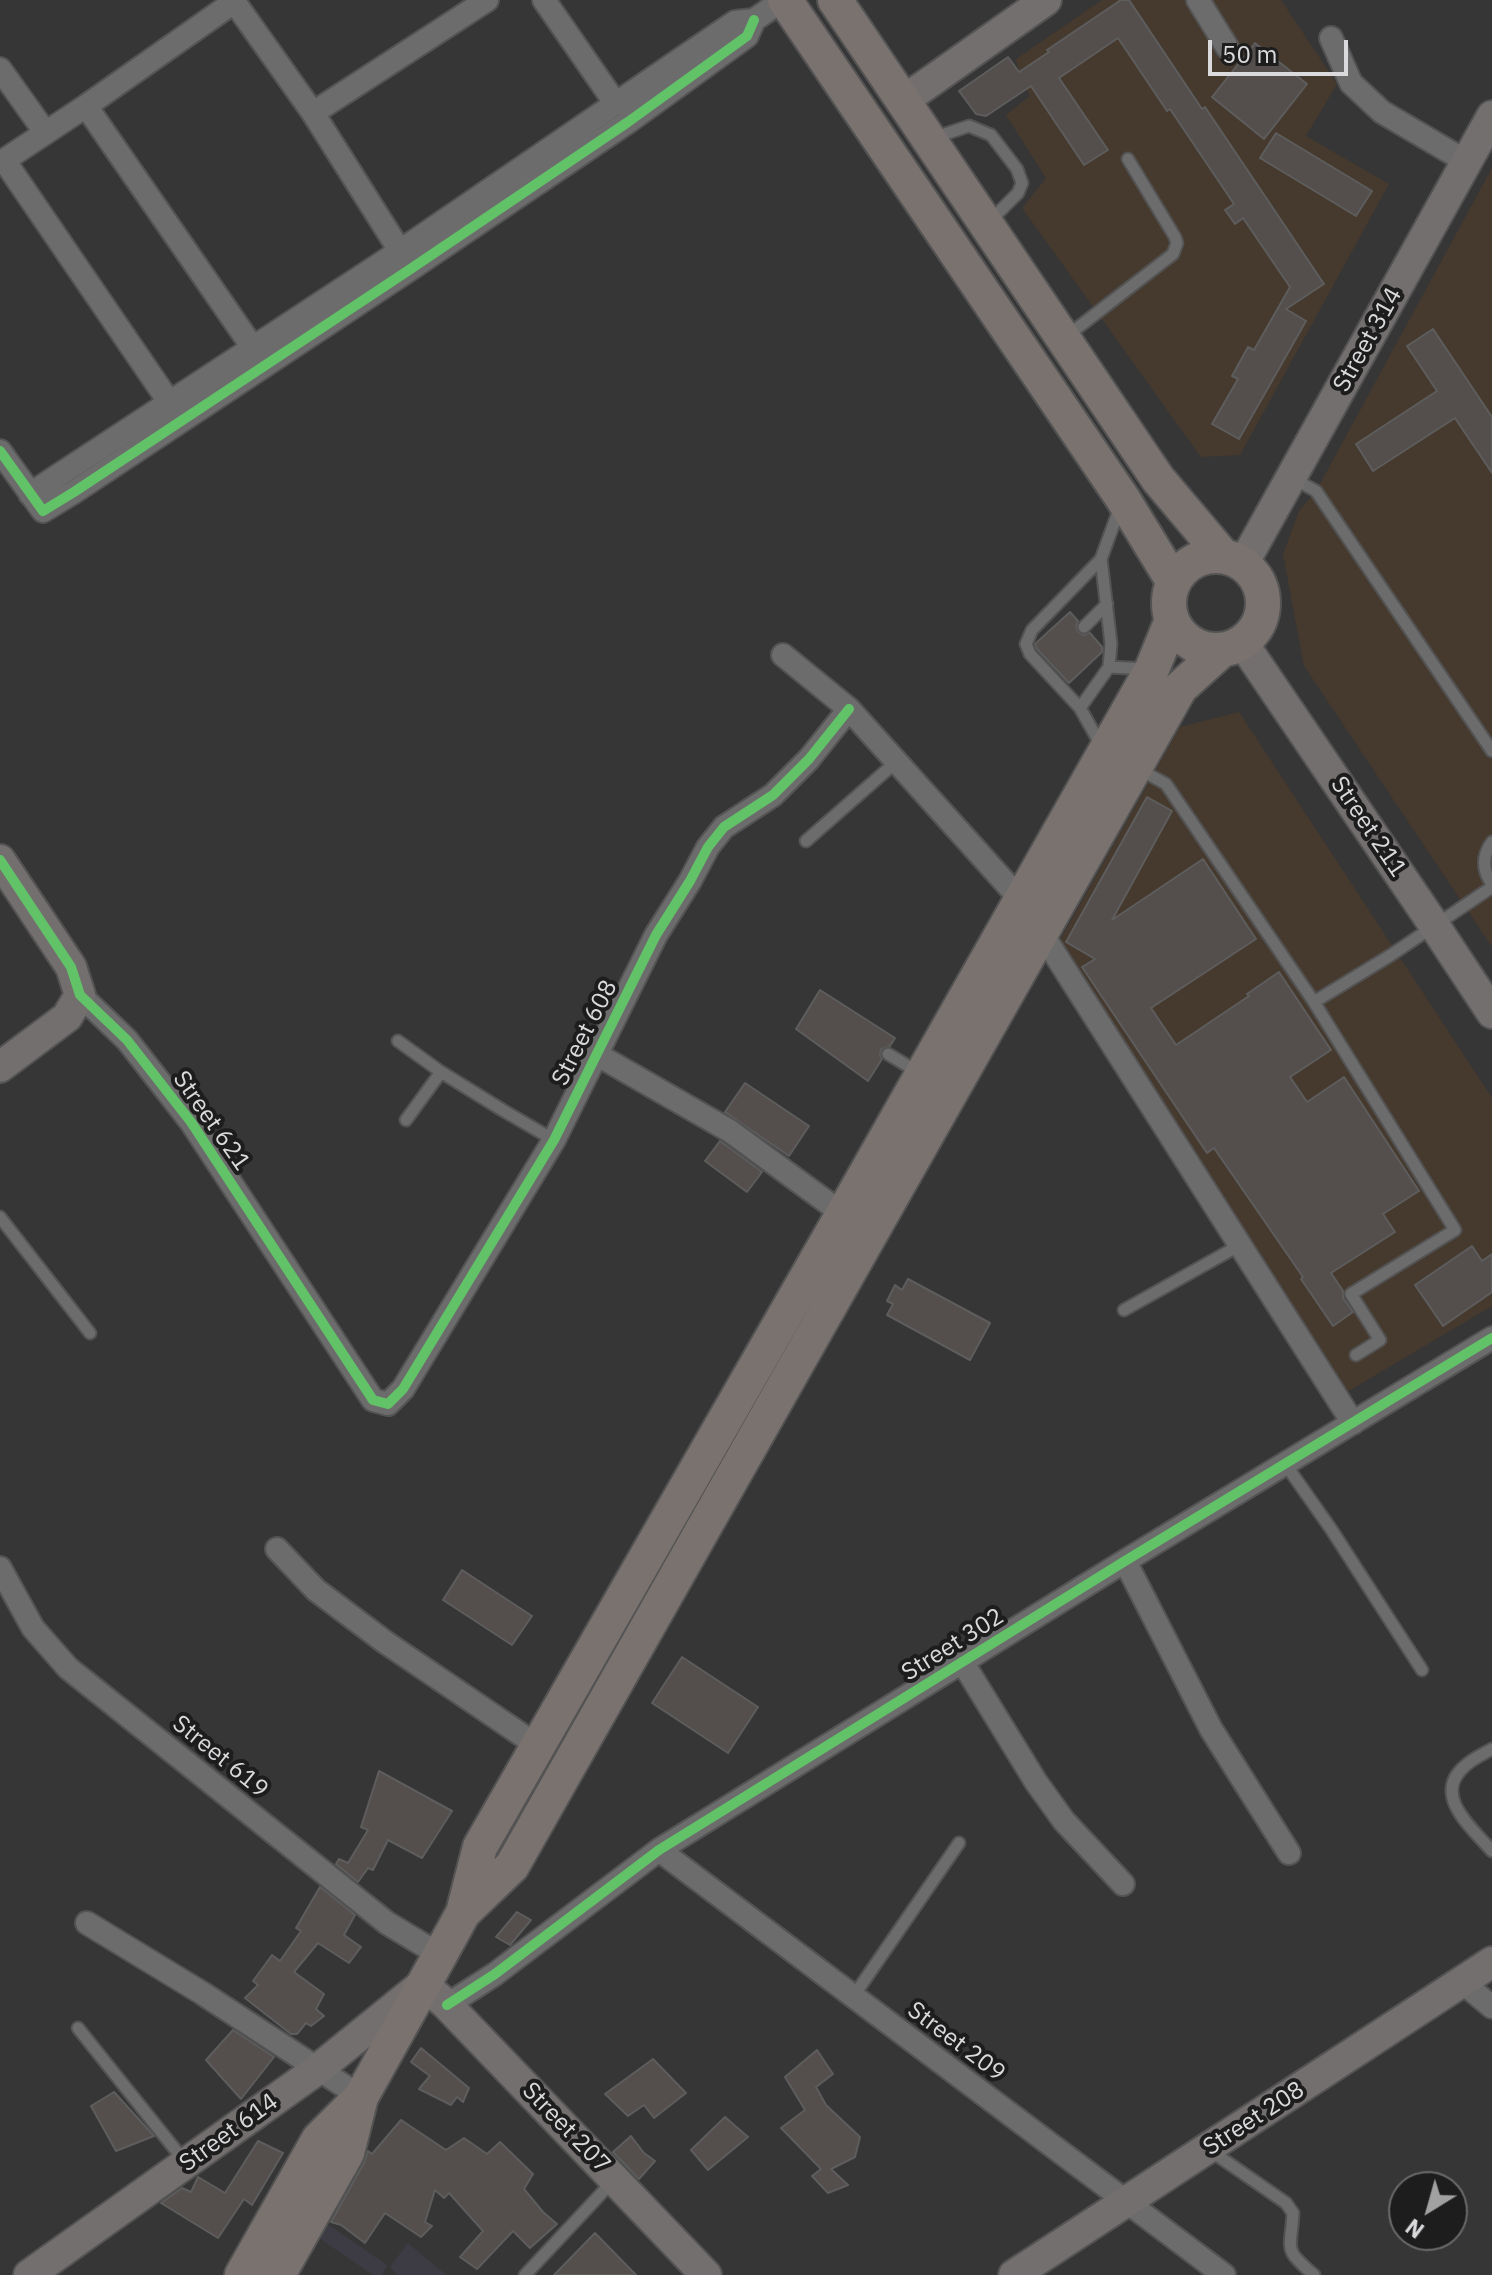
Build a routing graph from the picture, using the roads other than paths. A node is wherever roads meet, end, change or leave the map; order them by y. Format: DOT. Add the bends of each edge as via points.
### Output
graph roads {
  1 [pos="487,0"];
  2 [pos="544,0"];
  3 [pos="784,0"];
  4 [pos="835,0"];
  5 [pos="1046,0"];
  6 [pos="1198,0"];
  7 [pos="234,1"];
  8 [pos="754,20"];
  9 [pos="1331,38"];
  10 [pos="1227,47"];
  11 [pos="0,69"];
  12 [pos="903,101"];
  13 [pos="616,104"];
  14 [pos="86,106"];
  15 [pos="313,113"];
  16 [pos="1492,116"];
  17 [pos="45,132"];
  18 [pos="929,139"];
  19 [pos="1128,159"];
  20 [pos="2,161"];
  21 [pos="1467,162"];
  22 [pos="986,224"];
  23 [pos="400,251"];
  24 [pos="1063,339"];
  25 [pos="260,357"];
  26 [pos="176,411"];
  27 [pos="0,451"];
  28 [pos="1292,477"];
  29 [pos="1123,499"];
  30 [pos="1101,559"];
  31 [pos="1233,560"];
  32 [pos="1173,581"];
  33 [pos="1107,604"];
  34 [pos="1172,620"];
  35 [pos="1084,627"];
  36 [pos="1232,646"];
  37 [pos="783,655"];
  38 [pos="1109,667"];
  39 [pos="1152,669"];
  40 [pos="1080,708"];
  41 [pos="849,709"];
  42 [pos="1105,751"];
  43 [pos="1492,751"];
  44 [pos="896,762"];
  45 [pos="1135,766"];
  46 [pos="806,841"];
  47 [pos="1492,842"];
  48 [pos="0,860"];
  49 [pos="1492,886"];
  50 [pos="1021,900"];
  51 [pos="1434,925"];
  52 [pos="1041,932"];
  53 [pos="80,995"];
  54 [pos="1314,1002"];
  55 [pos="1492,1013"];
  56 [pos="398,1041"];
  57 [pos="596,1054"];
  58 [pos="888,1054"];
  59 [pos="0,1067"];
  60 [pos="441,1072"];
  61 [pos="922,1074"];
  62 [pos="406,1120"];
  63 [pos="554,1140"];
  64 [pos="843,1214"];
  65 [pos="0,1217"];
  66 [pos="1240,1245"];
  67 [pos="1124,1310"];
  68 [pos="90,1333"];
  69 [pos="1492,1338"];
  70 [pos="1356,1355"];
  71 [pos="388,1404"];
  72 [pos="1353,1423"];
  73 [pos="1286,1465"];
  74 [pos="277,1549"];
  75 [pos="1125,1561"];
  76 [pos="0,1568"];
  77 [pos="963,1663"];
  78 [pos="1422,1670"];
  79 [pos="538,1746"];
  80 [pos="1492,1749"];
  81 [pos="959,1843"];
  82 [pos="659,1850"];
  83 [pos="1492,1851"];
  84 [pos="1289,1853"];
  85 [pos="1123,1884"];
  86 [pos="463,1913"];
  87 [pos="87,1923"];
  88 [pos="1492,1962"];
  89 [pos="437,1982"];
  90 [pos="1462,1982"];
  91 [pos="853,1998"];
  92 [pos="1492,2007"];
  93 [pos="78,2028"];
  94 [pos="318,2069"];
  95 [pos="361,2097"];
  96 [pos="1208,2149"];
  97 [pos="187,2163"];
  98 [pos="616,2179"];
  99 [pos="1127,2202"];
  100 [pos="1027,2272"];
  101 [pos="280,2274"];
  102 [pos="29,2275"];
  103 [pos="242,2275"];
  104 [pos="525,2275"];
  105 [pos="706,2275"];
  106 [pos="1224,2275"];
  107 [pos="1314,2275"];
  1 -- 15 [label="street"];
  2 -- 13 [label="street"];
  3 -- 8 [label="street"];
  3 -- 29 [label="main road"];
  4 -- 12 [label="main road"];
  5 -- 12 [label="street"];
  6 -- 10 [label="street"];
  7 -- 14 [label="street"];
  7 -- 15 [label="street"];
  8 -- 13 [label="street" via="735,22"];
  8 -- 25 [label="street" via="747,36 628,122"];
  9 -- 21 [label="street" via="1351,83 1382,112"];
  11 -- 17 [label="street"];
  12 -- 18 [label="main road"];
  13 -- 23 [label="street"];
  14 -- 17 [label="street"];
  14 -- 25 [label="street"];
  15 -- 23 [label="street"];
  16 -- 21 [label="street, Street 314"];
  17 -- 20 [label="street"];
  18 -- 22 [label="main road"];
  18 -- 22 [label="lane" via="969,126 991,135 1017,169 1022,183 1018,193"];
  19 -- 24 [label="lane" via="1177,243 1173,254"];
  20 -- 26 [label="street"];
  21 -- 28 [label="street, Street 314"];
  22 -- 24 [label="main road"];
  23 -- 25 [label="street"];
  24 -- 31 [label="main road" via="1158,479"];
  25 -- 26 [label="street"];
  26 -- 27 [label="street" via="74,492 36,502"];
  28 -- 31 [label="street, Street 314"];
  28 -- 43 [label="lane" via="1316,491"];
  29 -- 30 [label="lane"];
  29 -- 32 [label="main road"];
  30 -- 33 [label="lane"];
  30 -- 40 [label="lane" via="1032,630 1026,644"];
  31 -- 32 [label="main road" via="1200,558"];
  31 -- 36 [label="main road" via="1252,573 1263,610 1251,634"];
  32 -- 34 [label="main road" via="1168,607"];
  33 -- 35 [label="lane"];
  33 -- 38 [label="lane"];
  34 -- 36 [label="main road" via="1187,640 1210,650"];
  34 -- 39 [label="main road"];
  36 -- 45 [label="main road" via="1180,688"];
  36 -- 51 [label="street, Street 211"];
  37 -- 41 [label="street"];
  38 -- 39 [label="lane"];
  38 -- 40 [label="lane"];
  39 -- 42 [label="main road"];
  40 -- 42 [label="lane"];
  41 -- 44 [label="street"];
  41 -- 57 [label="street, Street 608" via="773,795 724,827 708,847"];
  42 -- 50 [label="main road"];
  44 -- 46 [label="lane"];
  44 -- 50 [label="street"];
  45 -- 52 [label="main road"];
  45 -- 54 [label="lane" via="1166,784"];
  47 -- 49 [label="lane" via="1484,858"];
  48 -- 53 [label="street, Street 621" via="71,967"];
  49 -- 51 [label="lane"];
  50 -- 61 [label="main road"];
  51 -- 54 [label="lane"];
  51 -- 55 [label="street, Street 211"];
  52 -- 66 [label="street"];
  52 -- 86 [label="main road" via="512,1866"];
  53 -- 59 [label="street" via="67,1017"];
  53 -- 71 [label="street, Street 621" via="127,1040 191,1122 373,1400"];
  54 -- 70 [label="lane" via="1455,1230 1351,1294 1380,1340"];
  56 -- 60 [label="lane"];
  57 -- 63 [label="street, Street 608"];
  57 -- 64 [label="street" via="730,1131"];
  58 -- 61 [label="lane"];
  60 -- 62 [label="lane"];
  60 -- 63 [label="lane"];
  61 -- 64 [label="main road"];
  63 -- 71 [label="street, Street 608" via="403,1389"];
  64 -- 79 [label="main road"];
  65 -- 68 [label="lane"];
  66 -- 67 [label="lane"];
  66 -- 72 [label="street"];
  69 -- 72 [label="street, Street 302"];
  72 -- 73 [label="street, Street 302"];
  73 -- 75 [label="street, Street 302"];
  73 -- 78 [label="lane"];
  74 -- 79 [label="street" via="316,1590"];
  75 -- 77 [label="street, Street 302"];
  75 -- 84 [label="street" via="1211,1729"];
  76 -- 89 [label="street, Street 619" via="33,1628 68,1668 387,1923"];
  77 -- 82 [label="street, Street 302"];
  77 -- 85 [label="street" via="1064,1821"];
  79 -- 86 [label="main road" via="480,1847"];
  80 -- 83 [label="lane" via="1464,1766 1452,1781 1452,1797"];
  81 -- 91 [label="lane"];
  82 -- 89 [label="street, Street 302" via="495,1974"];
  82 -- 91 [label="street, Street 209"];
  86 -- 89 [label="main road"];
  87 -- 94 [label="street"];
  88 -- 90 [label="street, Street 208"];
  89 -- 94 [label="street, Street 614"];
  89 -- 95 [label="main road"];
  89 -- 98 [label="street, Street 207"];
  90 -- 92 [label="street"];
  90 -- 96 [label="street, Street 208"];
  91 -- 99 [label="street, Street 209"];
  93 -- 97 [label="lane"];
  94 -- 95 [label="street"];
  94 -- 97 [label="street, Street 614"];
  95 -- 101 [label="main road" via="347,2153"];
  95 -- 103 [label="main road" via="319,2139"];
  96 -- 99 [label="street, Street 208"];
  96 -- 107 [label="lane" via="1286,2203 1293,2213 1289,2245 1294,2259"];
  97 -- 102 [label="street, Street 614"];
  98 -- 104 [label="lane"];
  98 -- 105 [label="street, Street 207"];
  99 -- 100 [label="street, Street 208"];
  99 -- 106 [label="street, Street 209"];
}
